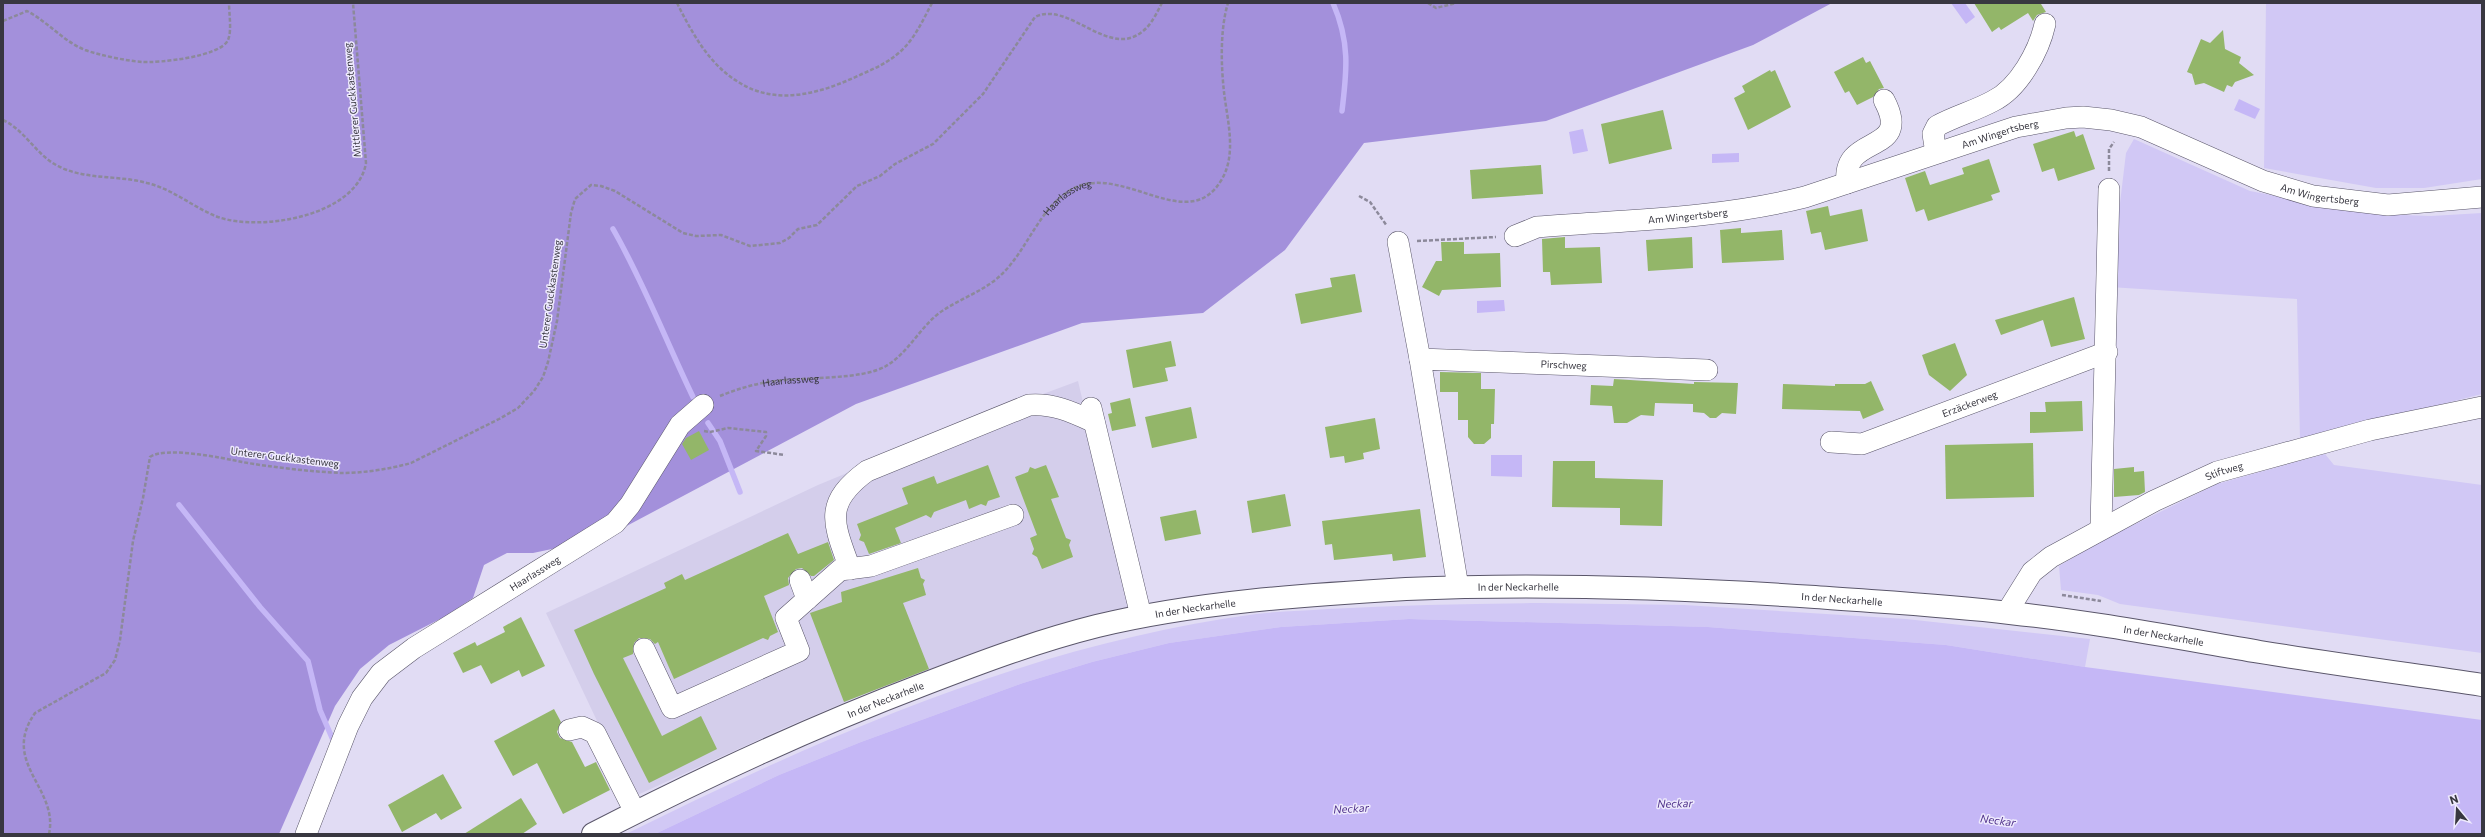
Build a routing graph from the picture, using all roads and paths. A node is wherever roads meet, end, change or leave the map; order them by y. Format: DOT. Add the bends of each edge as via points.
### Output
graph roads {
  1 [pos="229,3"];
  2 [pos="353,3"];
  3 [pos="677,3"];
  4 [pos="932,3"];
  5 [pos="1162,3"];
  6 [pos="1228,3"];
  7 [pos="1428,3"];
  8 [pos="1456,3"];
  9 [pos="3,21"];
  10 [pos="2045,24"];
  11 [pos="1884,100"];
  12 [pos="3,120"];
  13 [pos="1936,153"];
  14 [pos="1847,183"];
  15 [pos="2109,189"];
  16 [pos="1359,196"];
  17 [pos="2482,197"];
  18 [pos="1515,236"];
  19 [pos="1406,242"];
  20 [pos="2107,352"];
  21 [pos="1420,359"];
  22 [pos="1707,370"];
  23 [pos="703,405"];
  24 [pos="2482,406"];
  25 [pos="710,432"];
  26 [pos="1831,442"];
  27 [pos="785,454"];
  28 [pos="1013,515"];
  29 [pos="2101,528"];
  30 [pos="850,569"];
  31 [pos="1458,587"];
  32 [pos="2062,595"];
  33 [pos="2101,601"];
  34 [pos="2007,612"];
  35 [pos="1141,616"];
  36 [pos="644,649"];
  37 [pos="2482,685"];
  38 [pos="569,730"];
  39 [pos="635,812"];
  40 [pos="49,834"];
  41 [pos="306,834"];
  42 [pos="593,834"];
  1 -- 9 [label="path" via="228,39 220,48 185,59 142,62 85,50 51,30 40,18 27,12"];
  2 -- 12 [label="path, Mittlerer Guckkastenweg" via="366,163 364,174 355,188 343,199 323,209 266,222 233,221 218,217 149,183 67,171 49,160 22,132"];
  3 -- 4 [label="path" via="704,49 732,78 749,88 794,96 806,95 843,83 892,59 915,34"];
  5 -- 40 [label="path, Unterer Guckkastenweg" via="1148,26 1142,32 1128,38 1110,36 1059,14 1047,12 1034,17 983,94 933,144 895,164 880,176 856,186 817,225 798,229 780,243 750,246 721,235 696,236 683,233 615,191 601,186 591,186 575,199 571,213 555,327 546,367 534,391 518,408 500,420 411,463 342,473 243,462 215,455 156,452 150,457 133,541 115,660 106,673 35,714 28,722 22,738 28,771 50,815"];
  6 -- 23 [label="path, Haarlassweg" via="1224,28 1223,82 1229,164 1222,180 1207,196 1180,203 1123,185 1082,185 1056,201 1000,276 938,314 901,354 886,366 859,374 774,381 741,389"];
  7 -- 8 [label="path" via="1436,8"];
  10 -- 13 [label="street" via="2035,52 2008,91 1994,101 1938,126 1933,134"];
  11 -- 14 [label="street" via="1891,118 1887,135 1881,141 1855,154 1848,163"];
  13 -- 14 [label="street, Am Wingertsberg"];
  13 -- 17 [label="street, Am Wingertsberg" via="2034,122 2095,118 2141,127 2263,181 2313,196 2388,205"];
  14 -- 18 [label="street, Am Wingertsberg" via="1805,197 1744,210 1537,227"];
  15 -- 20 [label="street"];
  16 -- 19 [label="path" via="1370,202"];
  18 -- 19 [label="path"];
  19 -- 21 [label="street"];
  20 -- 26 [label="street, Erzäckerweg" via="1862,444"];
  20 -- 29 [label="street"];
  21 -- 22 [label="street, Pirschweg"];
  21 -- 31 [label="street"];
  23 -- 41 [label="street, Haarlassweg" via="680,425 616,523 414,648 381,673 362,698 348,726"];
  24 -- 29 [label="street, Stiftweg" via="2362,432 2217,472"];
  25 -- 27 [label="path" via="728,428 766,432 756,451"];
  28 -- 30 [label="street" via="871,566"];
  29 -- 34 [label="street, Stiftweg" via="2051,557 2032,572"];
  30 -- 35 [label="street" via="834,520 840,498 852,482 867,471 1029,405 1044,404 1092,414"];
  30 -- 36 [label="street" via="840,570 803,590 786,618 799,651 672,708"];
  31 -- 34 [label="main road, In der Neckarhelle" via="1597,586 1744,592"];
  31 -- 35 [label="main road, In der Neckarhelle" via="1330,593"];
  32 -- 33 [label="path"];
  34 -- 37 [label="main road, In der Neckarhelle"];
  35 -- 39 [label="main road, In der Neckarhelle" via="1010,651 887,698 749,758"];
  38 -- 39 [label="street" via="582,727 595,733"];
  39 -- 42 [label="main road, In der Neckarhelle"];
}
